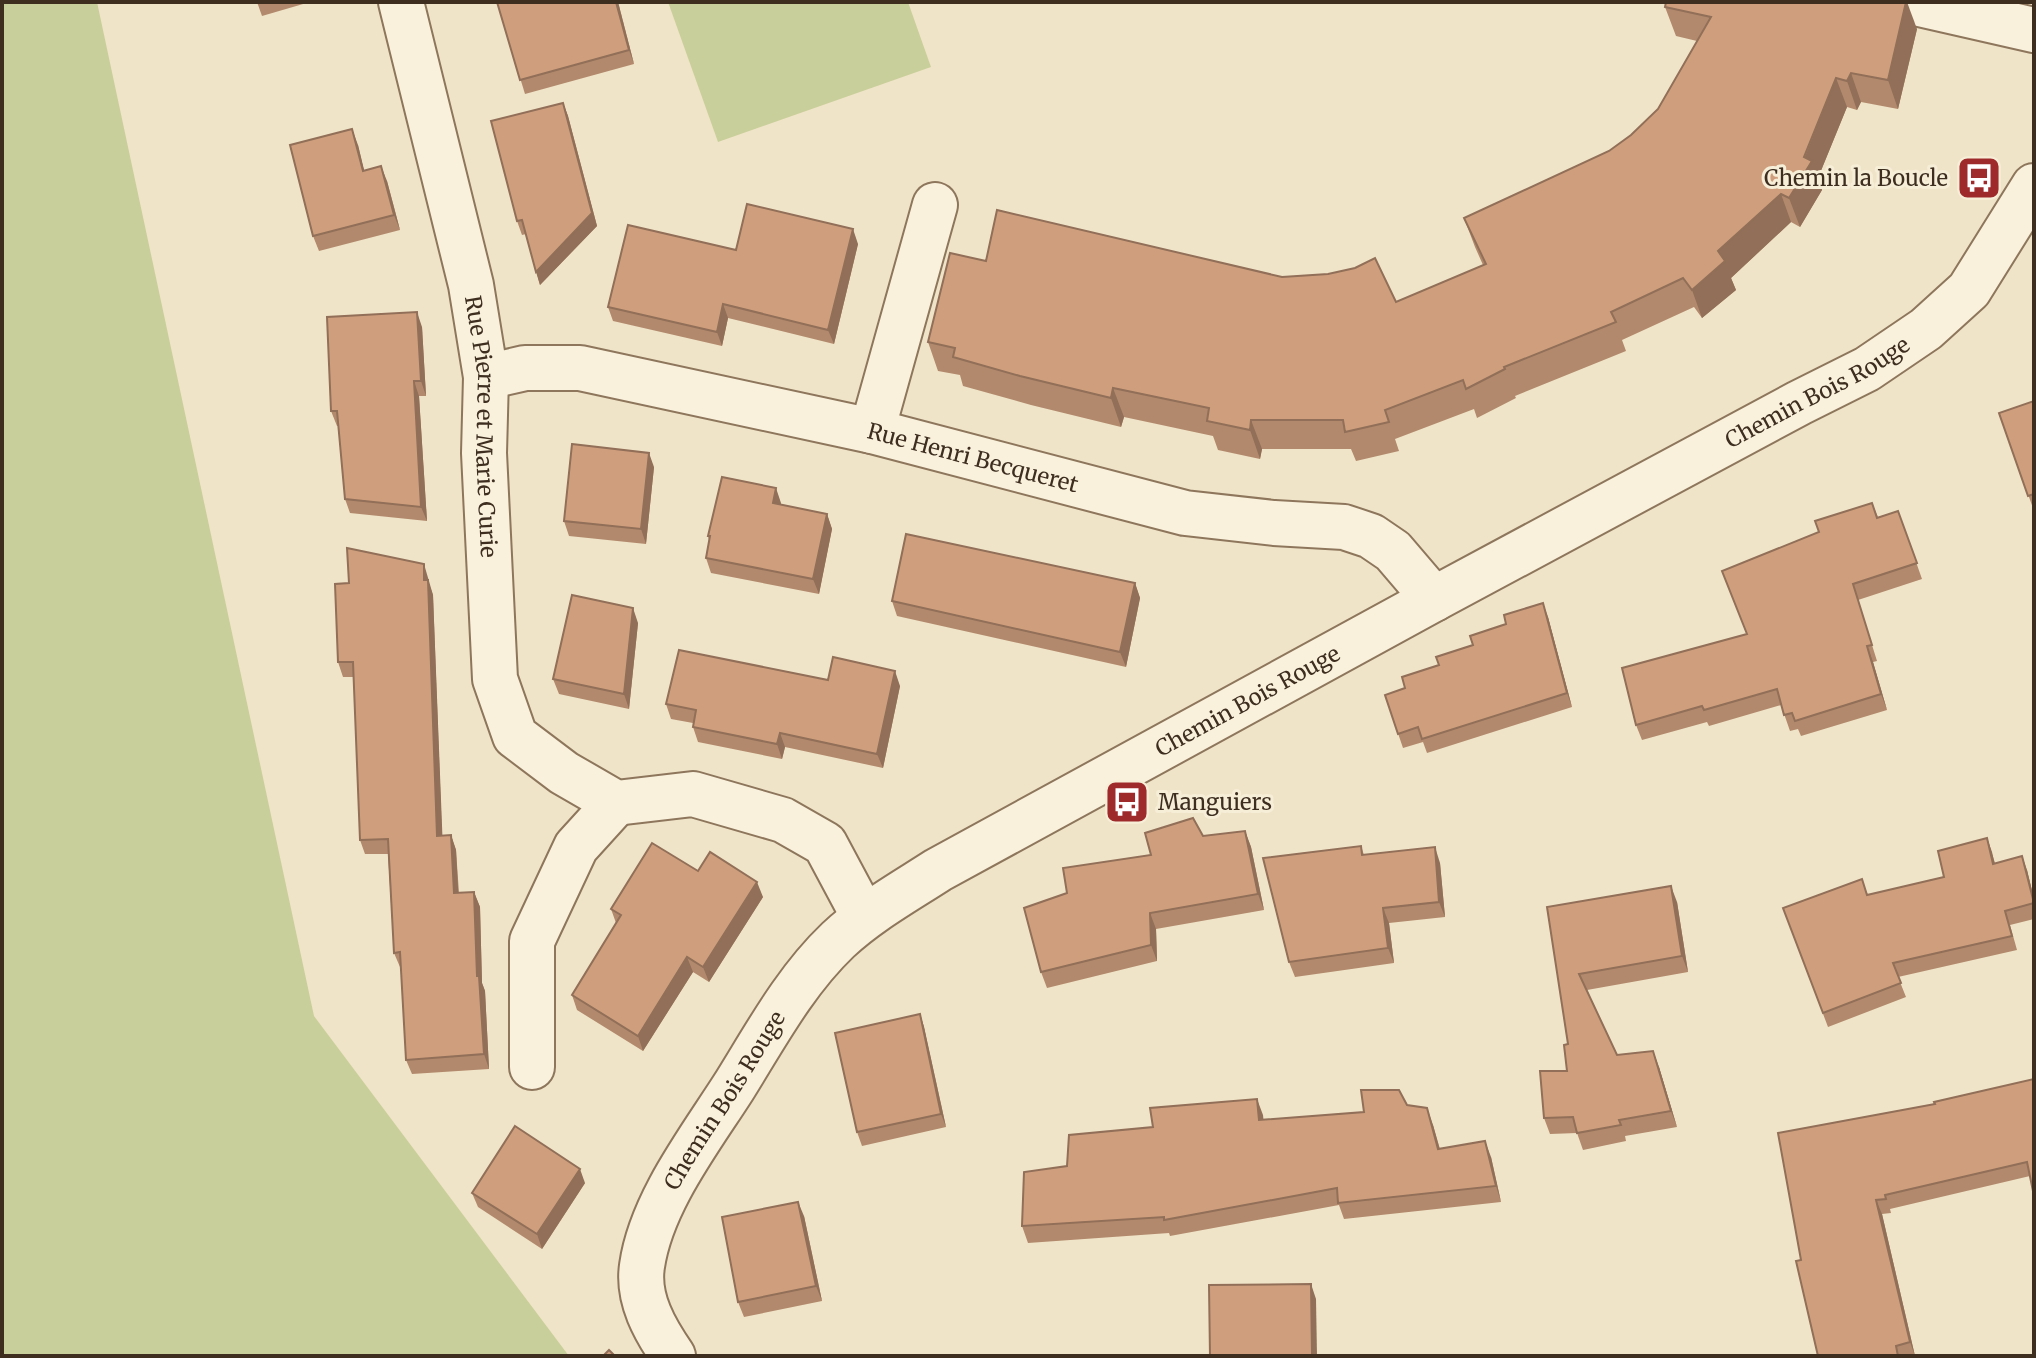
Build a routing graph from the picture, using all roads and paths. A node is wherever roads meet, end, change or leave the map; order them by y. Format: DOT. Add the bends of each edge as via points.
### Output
graph roads {
  1 [pos="401,2"];
  2 [pos="1911,2"];
  3 [pos="2034,30"];
  4 [pos="2034,186"];
  5 [pos="935,205"];
  6 [pos="486,377"];
  7 [pos="872,431"];
  8 [pos="1434,599"];
  9 [pos="616,803"];
  10 [pos="864,917"];
  11 [pos="532,1067"];
  12 [pos="673,1356"];
  1 -- 6 [label="street, Rue Pierre et Marie Curie" via="471,285"];
  2 -- 3 [label="street"];
  4 -- 8 [label="street, Chemin Bois Rouge" via="1969,290 1914,337 1867,369"];
  5 -- 7 [label="street"];
  6 -- 7 [label="street, Rue Henri Becqueret" via="525,368 580,368"];
  6 -- 9 [label="street, Rue Pierre et Marie Curie" via="484,453 495,679 515,736"];
  7 -- 8 [label="street, Rue Henri Becqueret" via="1185,513 1344,527 1393,551"];
  8 -- 10 [label="street, Chemin Bois Rouge" via="938,870"];
  9 -- 10 [label="street" via="693,794 783,820 825,844"];
  9 -- 11 [label="street" via="576,847 532,941"];
  10 -- 12 [label="street, Chemin Bois Rouge" via="798,983 658,1211 641,1268 645,1303"];
}
